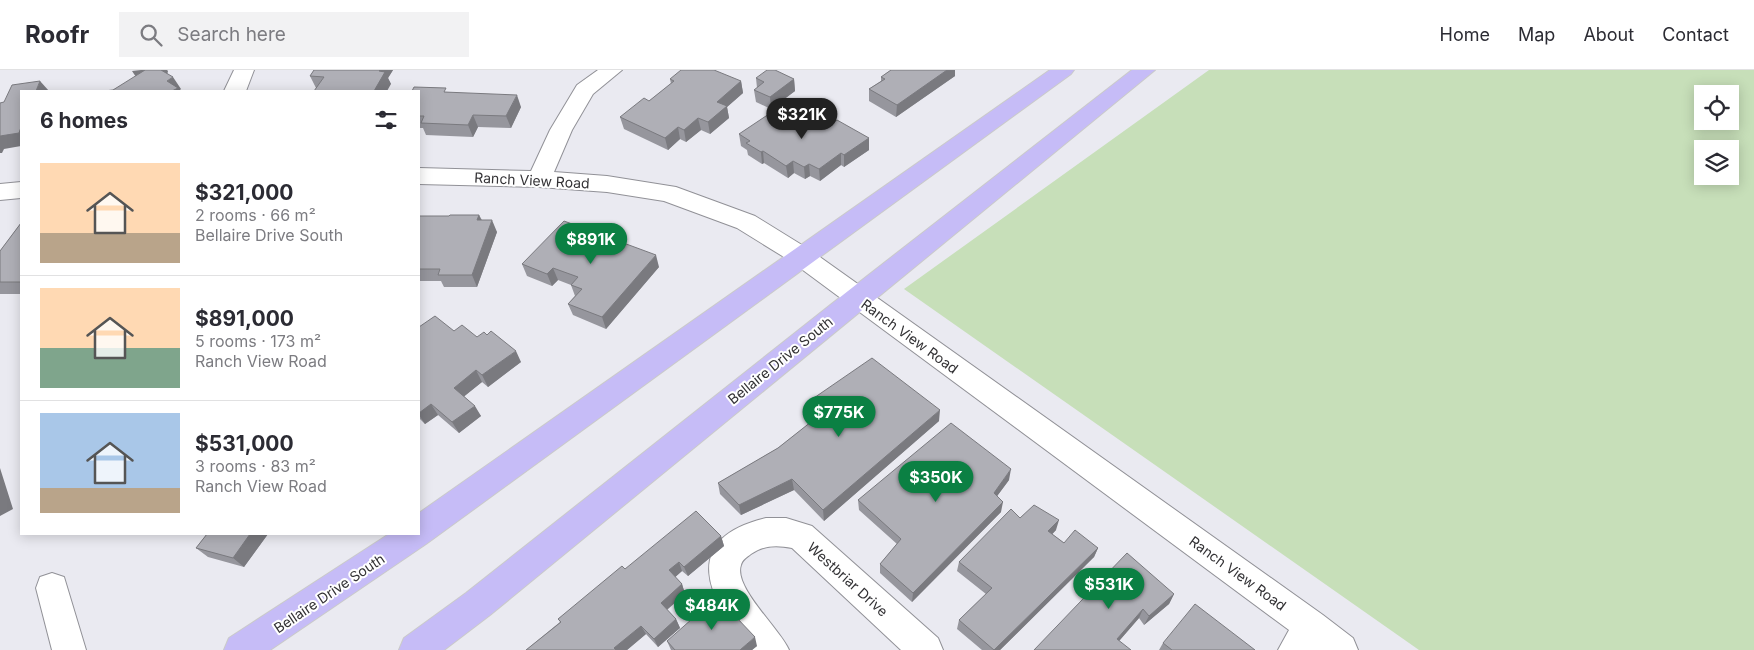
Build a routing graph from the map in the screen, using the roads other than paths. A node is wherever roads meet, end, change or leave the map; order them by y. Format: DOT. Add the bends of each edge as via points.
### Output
graph roads {
  1 [pos="244,70"];
  2 [pos="612,70"];
  3 [pos="1064,70"];
  4 [pos="1146,70"];
  5 [pos="235,90"];
  6 [pos="420,176"];
  7 [pos="539,179"];
  8 [pos="20,190"];
  9 [pos="0,192"];
  10 [pos="801,256"];
  11 [pos="857,298"];
  12 [pos="420,530"];
  13 [pos="414,535"];
  14 [pos="52,588"];
  15 [pos="1303,638"];
  16 [pos="69,650"];
  17 [pos="241,650"];
  18 [pos="416,650"];
  19 [pos="772,650"];
  20 [pos="926,650"];
  21 [pos="1341,650"];
  1 -- 5 [label="street"];
  2 -- 7 [label="street" via="585,90 561,130"];
  3 -- 10 [label="main road"];
  4 -- 11 [label="main road, Bellaire Drive South"];
  6 -- 7 [label="street, Ranch View Road"];
  7 -- 10 [label="street, Ranch View Road" via="668,193 746,222"];
  8 -- 9 [label="street"];
  10 -- 11 [label="street, Ranch View Road"];
  10 -- 12 [label="main road"];
  11 -- 15 [label="street, Ranch View Road"];
  11 -- 18 [label="main road, Bellaire Drive South" via="478,604"];
  13 -- 17 [label="main road, Bellaire Drive South"];
  14 -- 16 [label="street"];
  15 -- 21 [label="street, Ranch View Road"];
  19 -- 20 [label="street, Westbriar Drive" via="730,591 724,575 726,558 736,546 765,532 782,531 801,536"];
}
